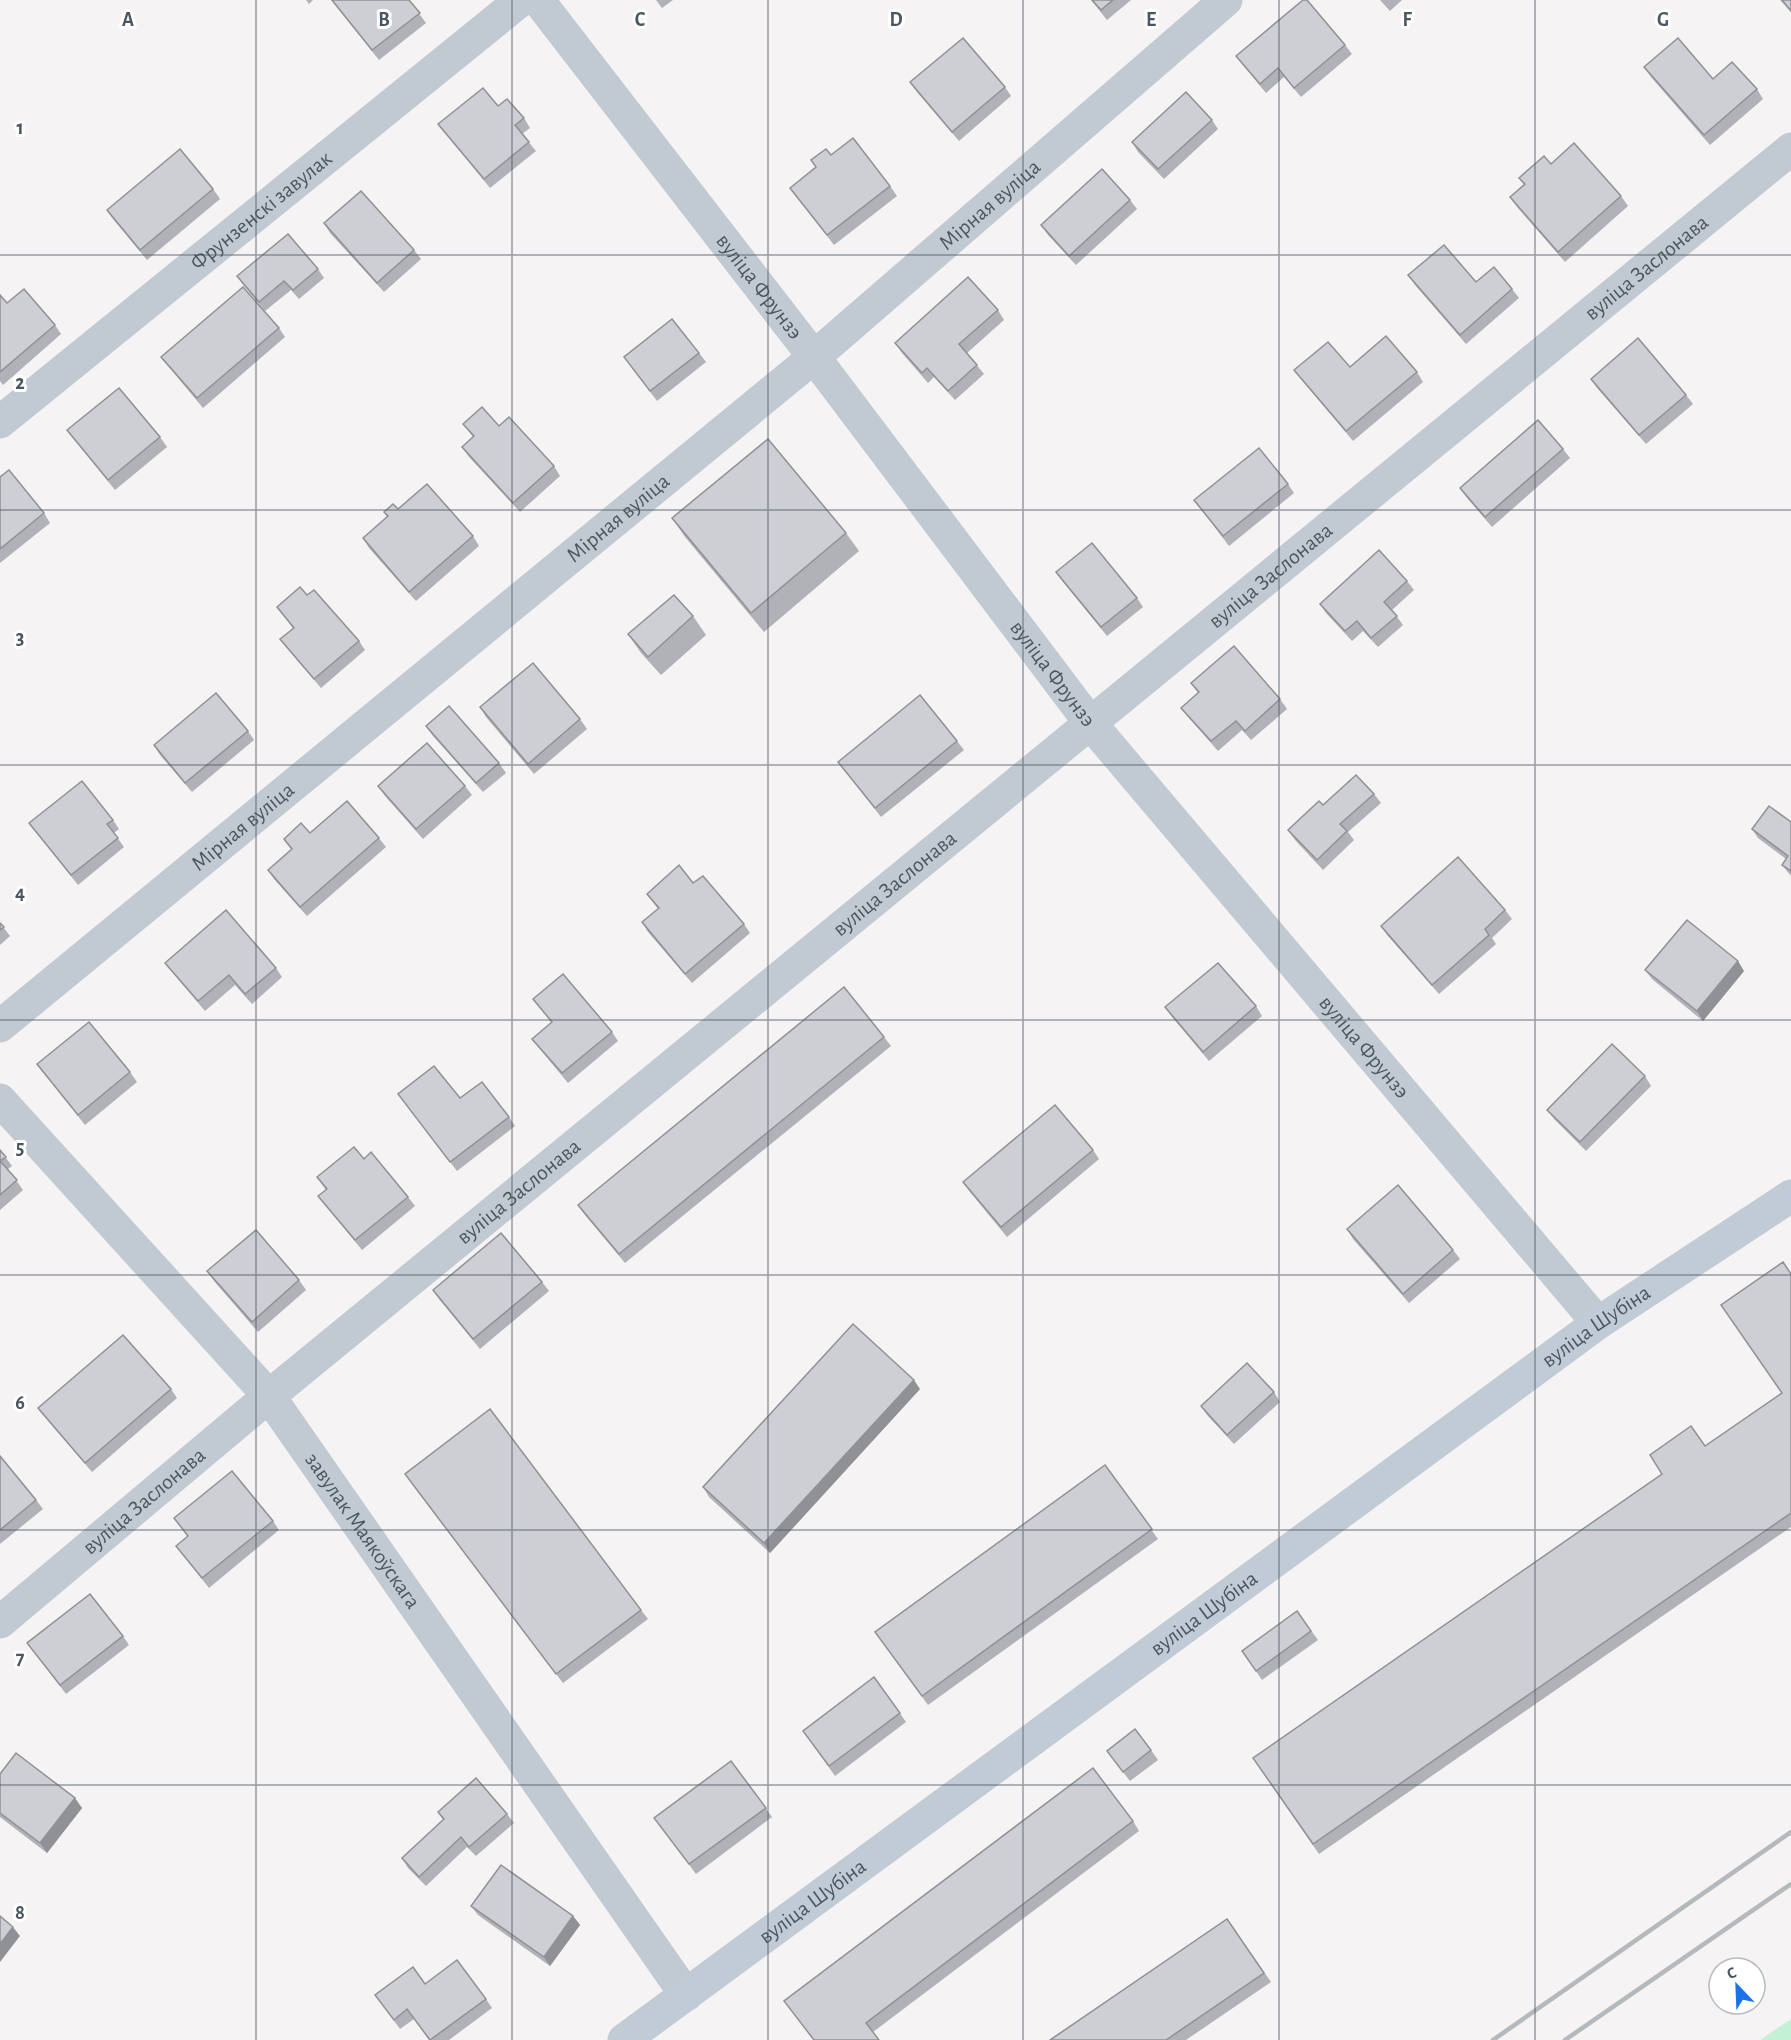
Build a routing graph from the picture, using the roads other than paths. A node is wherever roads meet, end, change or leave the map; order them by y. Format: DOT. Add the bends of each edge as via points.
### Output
graph roads {
  1 [pos="521,0"];
  2 [pos="538,0"];
  3 [pos="1226,0"];
  4 [pos="1791,148"];
  5 [pos="814,357"];
  6 [pos="0,422"];
  7 [pos="1091,724"];
  8 [pos="0,1026"];
  9 [pos="0,1100"];
  10 [pos="1791,1196"];
  11 [pos="1598,1323"];
  12 [pos="269,1396"];
  13 [pos="0,1622"];
  14 [pos="686,1995"];
  15 [pos="624,2040"];
  1 -- 6 [label="street, Фрунзенскі завулак"];
  2 -- 5 [label="street, вуліца Фрунзэ"];
  3 -- 5 [label="street, Мірная вуліца"];
  4 -- 7 [label="street, вуліца Заслонава"];
  5 -- 7 [label="street, вуліца Фрунзэ"];
  5 -- 8 [label="street, Мірная вуліца"];
  7 -- 11 [label="street, вуліца Фрунзэ"];
  7 -- 12 [label="street, вуліца Заслонава"];
  9 -- 12 [label="street, завулак Маякоўскага"];
  10 -- 11 [label="street, вуліца Шубіна"];
  11 -- 14 [label="street, вуліца Шубіна"];
  12 -- 13 [label="street, вуліца Заслонава"];
  12 -- 14 [label="street, завулак Маякоўскага"];
  14 -- 15 [label="street, вуліца Шубіна"];
}
